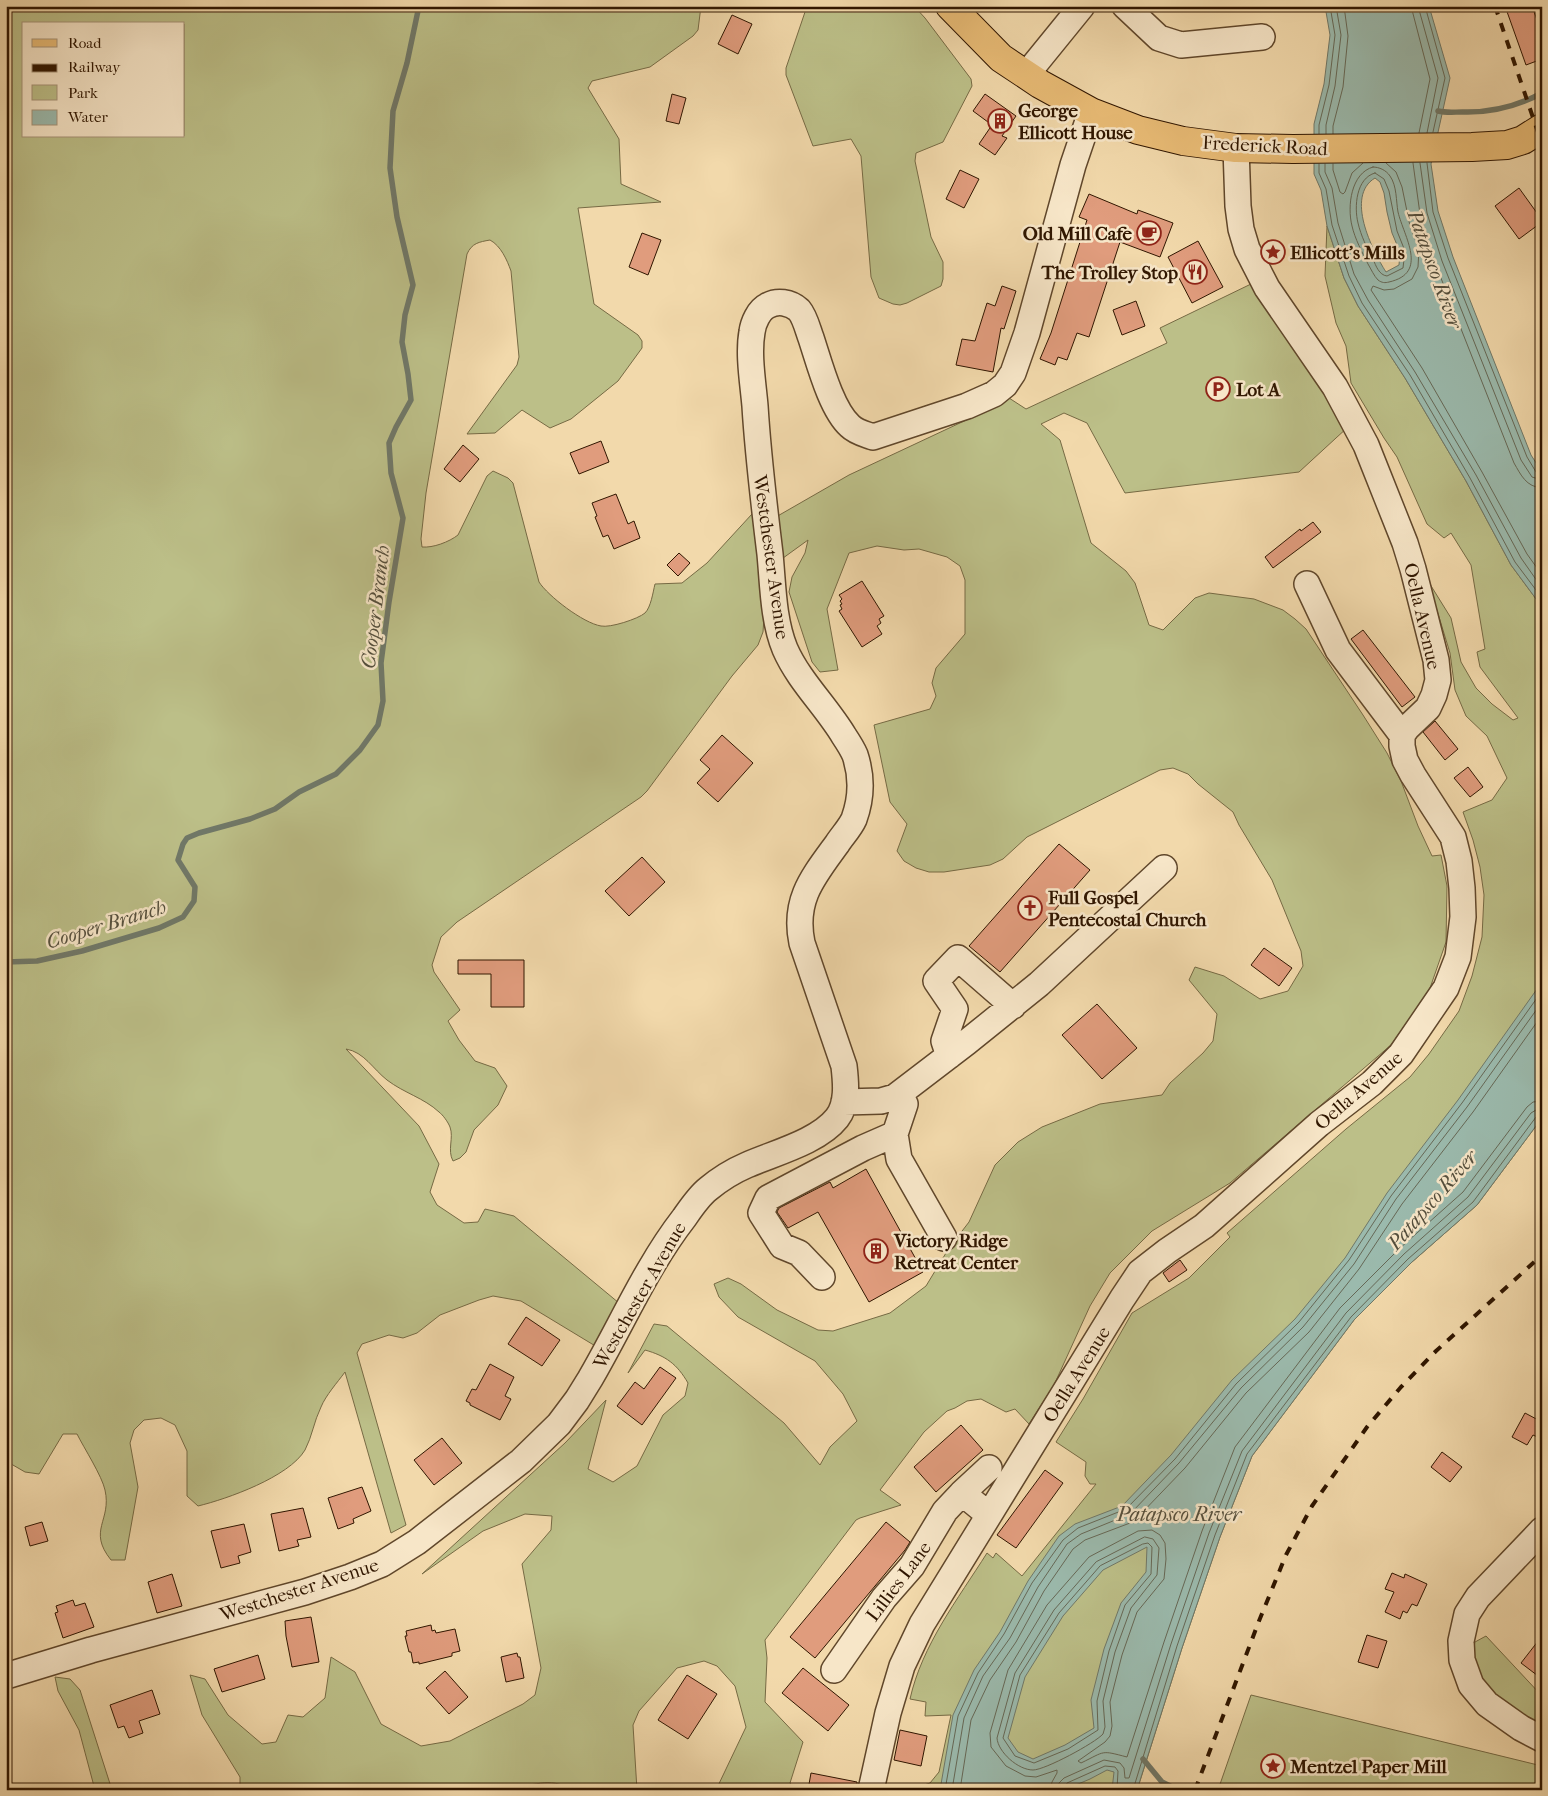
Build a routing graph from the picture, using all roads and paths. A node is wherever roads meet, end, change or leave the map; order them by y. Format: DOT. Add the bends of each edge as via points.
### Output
graph roads {
  1 [pos="950,6"];
  2 [pos="1082,6"];
  3 [pos="1124,6"];
  4 [pos="1262,37"];
  5 [pos="1026,75"];
  6 [pos="1091,112"];
  7 [pos="1542,128"];
  8 [pos="1236,148"];
  9 [pos="1307,584"];
  10 [pos="1402,735"];
  11 [pos="1164,868"];
  12 [pos="1012,1006"];
  13 [pos="949,1056"];
  14 [pos="895,1096"];
  15 [pos="844,1102"];
  16 [pos="895,1134"];
  17 [pos="944,1238"];
  18 [pos="822,1277"];
  19 [pos="989,1468"];
  20 [pos="962,1493"];
  21 [pos="989,1515"];
  22 [pos="1542,1530"];
  23 [pos="834,1670"];
  24 [pos="6,1676"];
  25 [pos="1542,1739"];
  26 [pos="871,1790"];
  1 -- 5 [label="main road, Frederick Road" via="1002,58"];
  2 -- 5 [label="street"];
  3 -- 4 [label="street" via="1159,38 1181,45"];
  5 -- 6 [label="main road, Frederick Road"];
  6 -- 8 [label="main road, Frederick Road" via="1138,130 1184,141"];
  6 -- 15 [label="street, Westchester Avenue" via="1073,165 1027,333 1013,373 994,394 873,437 850,426 839,411 800,311 778,302 765,306 752,331 759,464 773,589 785,648 854,752 860,774 860,797 853,820 811,879 799,912 802,943 844,1066"];
  7 -- 8 [label="main road, Frederick Road" via="1523,140 1506,145 1292,150"];
  8 -- 10 [label="street, Oella Avenue" via="1238,206 1247,249 1266,288 1335,387 1366,445 1413,569 1438,680 1428,708"];
  9 -- 10 [label="street" via="1338,650"];
  10 -- 21 [label="street, Oella Avenue" via="1405,760 1453,837 1459,861 1463,917 1458,957 1446,988 1401,1054 1372,1083 1319,1124 1204,1226 1140,1272"];
  11 -- 12 [label="street"];
  12 -- 13 [label="street"];
  12 -- 13 [label="street" via="958,958 936,981 955,1009 944,1041"];
  13 -- 14 [label="street"];
  14 -- 15 [label="street" via="881,1101"];
  14 -- 16 [label="street" via="904,1104"];
  15 -- 24 [label="street, Westchester Avenue" via="838,1117 822,1131 746,1165 706,1191 669,1237 590,1379 559,1424 520,1461 417,1542 382,1564 305,1592"];
  16 -- 17 [label="street" via="898,1160"];
  16 -- 18 [label="street" via="768,1198 761,1213 782,1246 799,1253"];
  19 -- 20 [label="street, Lillies Lane"];
  20 -- 21 [label="street"];
  20 -- 23 [label="street, Lillies Lane" via="945,1511 912,1566 884,1598"];
  21 -- 26 [label="street, Oella Avenue" via="922,1624 902,1666"];
  22 -- 25 [label="street" via="1478,1597 1467,1614 1462,1641 1462,1660 1472,1685 1487,1704"];
}
